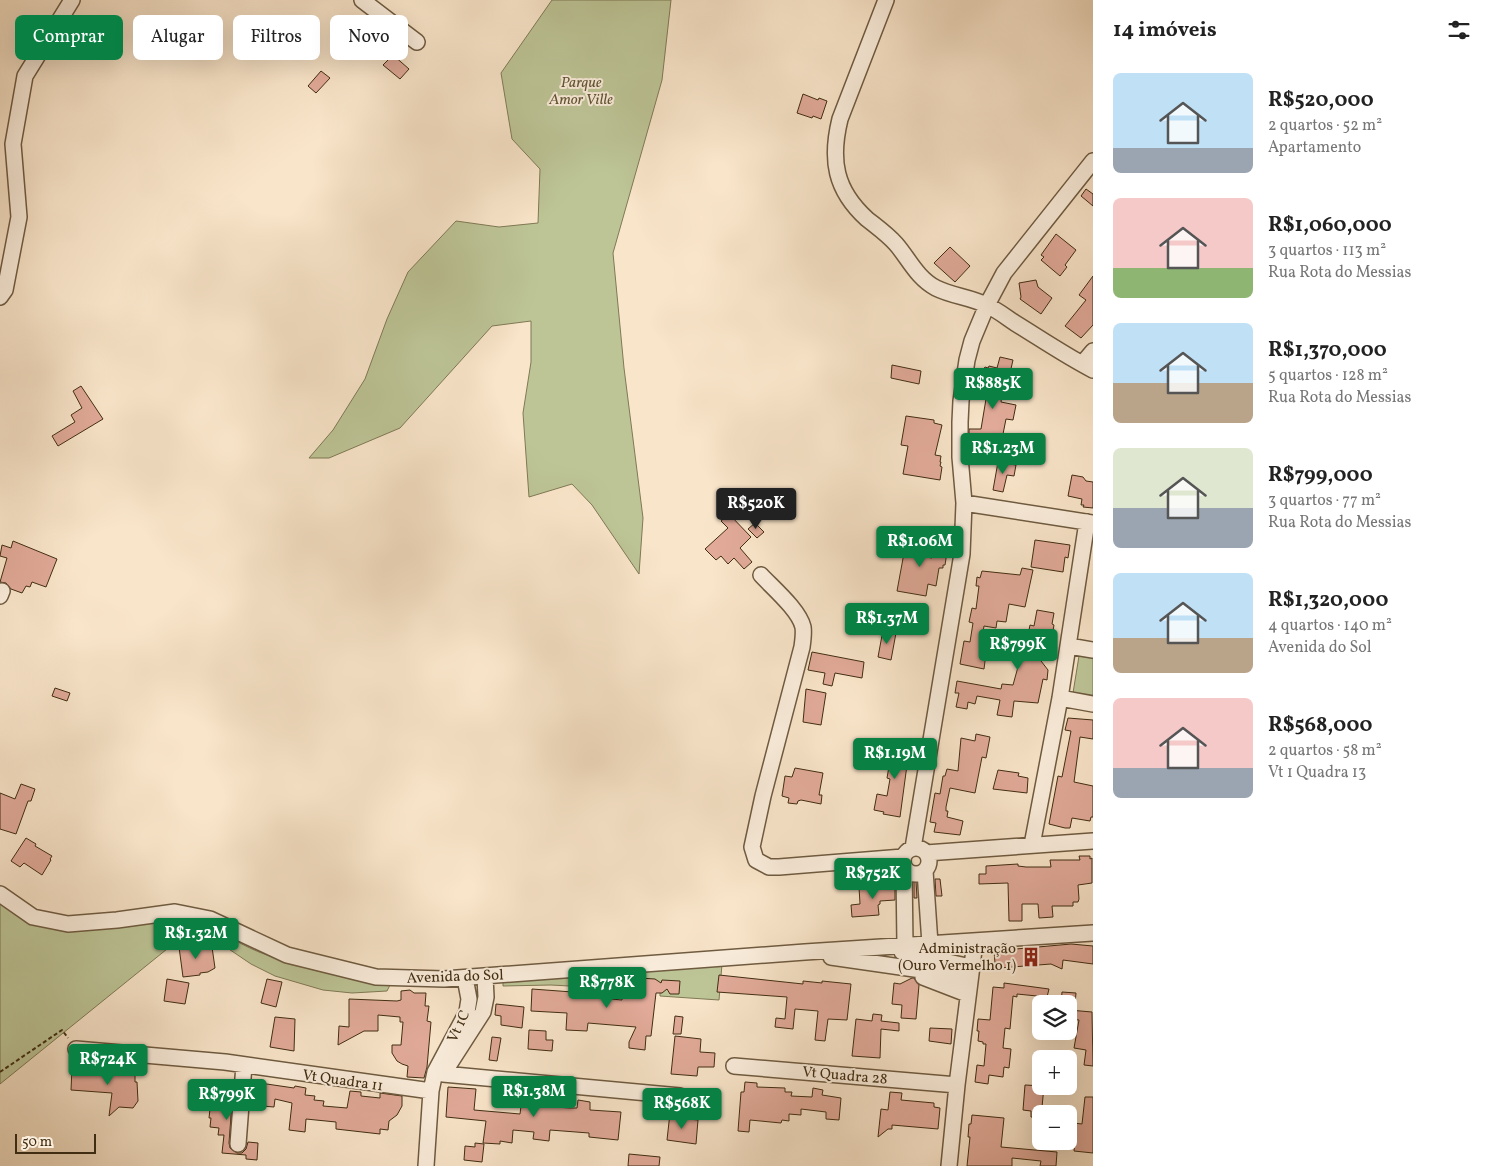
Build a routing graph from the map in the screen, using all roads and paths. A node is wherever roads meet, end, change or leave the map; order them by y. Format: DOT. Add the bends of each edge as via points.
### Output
graph roads {
  1 [pos="72,0"];
  2 [pos="362,0"];
  3 [pos="886,0"];
  4 [pos="417,42"];
  5 [pos="1093,161"];
  6 [pos="0,296"];
  7 [pos="987,305"];
  8 [pos="1093,351"];
  9 [pos="1088,367"];
  10 [pos="964,503"];
  11 [pos="1090,523"];
  12 [pos="761,575"];
  13 [pos="1069,646"];
  14 [pos="1093,650"];
  15 [pos="1060,698"];
  16 [pos="1093,704"];
  17 [pos="1093,841"];
  18 [pos="1032,845"];
  19 [pos="912,857"];
  20 [pos="925,871"];
  21 [pos="0,894"];
  22 [pos="1093,933"];
  23 [pos="975,942"];
  24 [pos="930,944"];
  25 [pos="905,946"];
  26 [pos="854,949"];
  27 [pos="805,952"];
  28 [pos="880,965"];
  29 [pos="971,972"];
  30 [pos="485,977"];
  31 [pos="465,978"];
  32 [pos="967,994"];
  33 [pos="467,1012"];
  34 [pos="483,1012"];
  35 [pos="76,1049"];
  36 [pos="244,1065"];
  37 [pos="734,1066"];
  38 [pos="0,1072"];
  39 [pos="436,1080"];
  40 [pos="957,1085"];
  41 [pos="680,1096"];
  42 [pos="238,1144"];
  43 [pos="426,1166"];
  44 [pos="949,1166"];
  1 -- 6 [label="street" via="25,76 13,144 19,217 5,290"];
  2 -- 4 [label="street"];
  3 -- 7 [label="street" via="840,119 835,143 838,178 855,208 886,233 921,278 949,294"];
  5 -- 7 [label="street" via="1004,273"];
  7 -- 9 [label="street"];
  7 -- 10 [label="street" via="972,341 962,394 960,457"];
  8 -- 9 [label="street"];
  10 -- 11 [label="street"];
  10 -- 19 [label="street" via="962,554"];
  11 -- 13 [label="street"];
  12 -- 19 [label="street" via="798,615 804,636 762,796 752,847 756,860 769,867 779,867"];
  13 -- 14 [label="street"];
  13 -- 15 [label="street"];
  15 -- 16 [label="street"];
  15 -- 18 [label="street"];
  17 -- 18 [label="street"];
  18 -- 19 [label="street"];
  19 -- 20 [label="street" via="929,859"];
  19 -- 20 [label="street" via="908,872 914,875"];
  19 -- 25 [label="street"];
  20 -- 24 [label="street"];
  21 -- 31 [label="street, Avenida do Sol" via="33,917 68,924 175,912 210,919 287,955 376,977"];
  22 -- 23 [label="street, Avenida do Sol"];
  23 -- 24 [label="street, Avenida do Sol"];
  23 -- 29 [label="street"];
  24 -- 25 [label="street, Avenida do Sol"];
  25 -- 26 [label="street, Avenida do Sol"];
  26 -- 27 [label="street, Avenida do Sol"];
  26 -- 29 [label="street" via="908,953"];
  27 -- 28 [label="street"];
  27 -- 30 [label="street, Avenida do Sol"];
  28 -- 29 [label="street"];
  28 -- 32 [label="street"];
  29 -- 32 [label="street"];
  30 -- 31 [label="street, Avenida do Sol"];
  30 -- 34 [label="street"];
  31 -- 33 [label="street, Vt 1C" via="469,999"];
  32 -- 40 [label="street"];
  33 -- 34 [label="street"];
  33 -- 39 [label="street, Vt 1C"];
  34 -- 39 [label="street"];
  35 -- 36 [label="street, Vt Quadra 11"];
  35 -- 38 [label="path" via="62,1030"];
  36 -- 39 [label="street, Vt Quadra 11"];
  36 -- 42 [label="street"];
  37 -- 40 [label="street, Vt Quadra 28"];
  39 -- 41 [label="street, Vt Quadra 11"];
  39 -- 43 [label="street"];
  40 -- 44 [label="street"];
}
